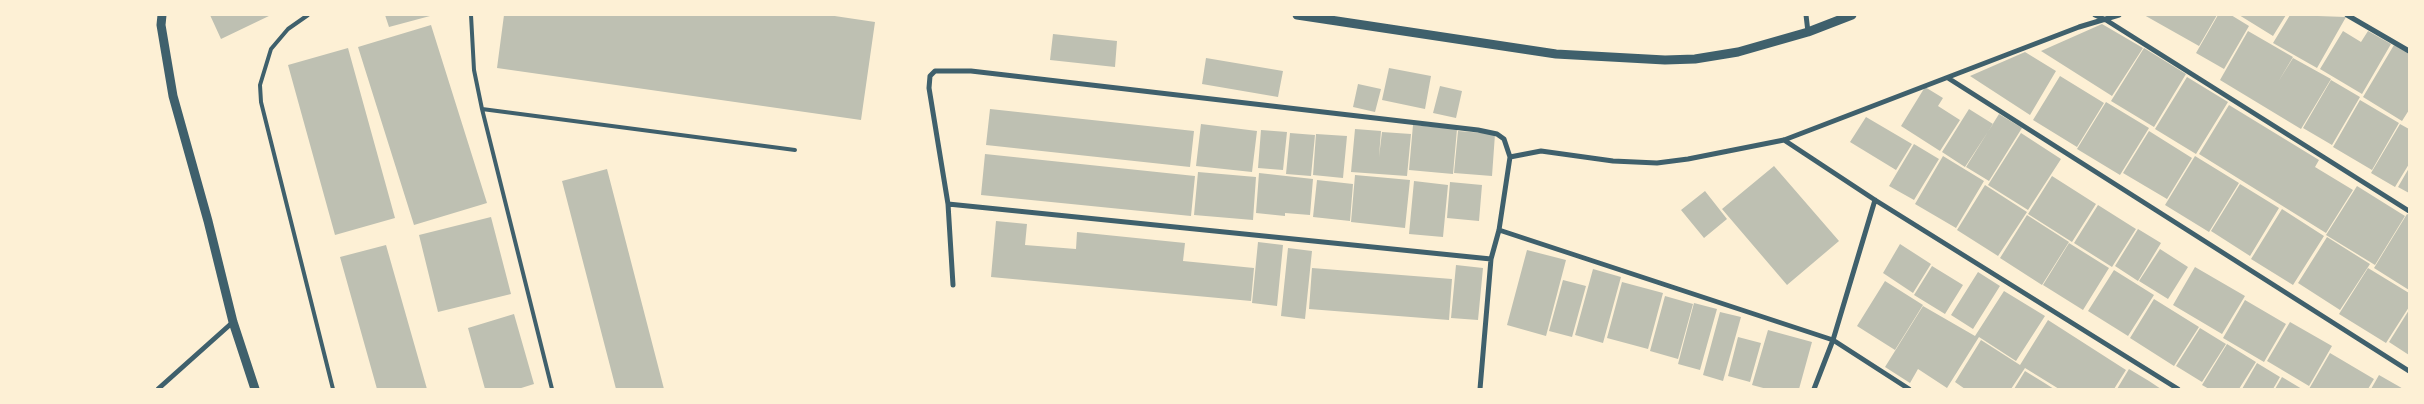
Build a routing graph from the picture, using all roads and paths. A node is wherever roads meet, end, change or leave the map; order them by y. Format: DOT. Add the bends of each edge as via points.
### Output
graph roads {
  1 [pos="162,15"];
  2 [pos="308,15"];
  3 [pos="472,15"];
  4 [pos="1297,15"];
  5 [pos="1806,15"];
  6 [pos="1852,15"];
  7 [pos="2095,15"];
  8 [pos="2119,15"];
  9 [pos="2347,15"];
  10 [pos="2106,20"];
  11 [pos="1808,32"];
  12 [pos="2409,51"];
  13 [pos="1948,78"];
  14 [pos="482,109"];
  15 [pos="1784,140"];
  16 [pos="795,150"];
  17 [pos="1510,158"];
  18 [pos="1875,200"];
  19 [pos="948,204"];
  20 [pos="2409,211"];
  21 [pos="1498,230"];
  22 [pos="1491,258"];
  23 [pos="953,285"];
  24 [pos="233,322"];
  25 [pos="1833,340"];
  26 [pos="2409,371"];
  27 [pos="158,389"];
  28 [pos="255,389"];
  29 [pos="333,389"];
  30 [pos="552,389"];
  31 [pos="1480,389"];
  32 [pos="1814,389"];
  33 [pos="1909,389"];
  34 [pos="2178,389"];
  1 -- 24 [label="street" via="173,96"];
  2 -- 29 [label="lane" via="288,29 271,49 260,85 261,102"];
  3 -- 14 [label="lane" via="474,70"];
  4 -- 11 [label="street" via="1556,54 1665,60 1738,52"];
  5 -- 11 [label="street"];
  6 -- 11 [label="street"];
  7 -- 10 [label="street"];
  8 -- 10 [label="street"];
  9 -- 12 [label="street"];
  10 -- 13 [label="street" via="2079,27"];
  10 -- 20 [label="street"];
  13 -- 15 [label="street"];
  13 -- 26 [label="street"];
  14 -- 16 [label="lane"];
  14 -- 30 [label="lane"];
  15 -- 17 [label="street" via="1657,162 1613,161 1541,151"];
  15 -- 18 [label="street"];
  17 -- 19 [label="street" via="1504,139 1478,130 943,69 930,76 929,88"];
  17 -- 21 [label="street"];
  18 -- 25 [label="street"];
  18 -- 34 [label="street"];
  19 -- 22 [label="street"];
  19 -- 23 [label="street"];
  21 -- 22 [label="street"];
  21 -- 25 [label="street"];
  22 -- 31 [label="street"];
  24 -- 27 [label="street"];
  24 -- 28 [label="street"];
  25 -- 32 [label="street"];
  25 -- 33 [label="street"];
}
